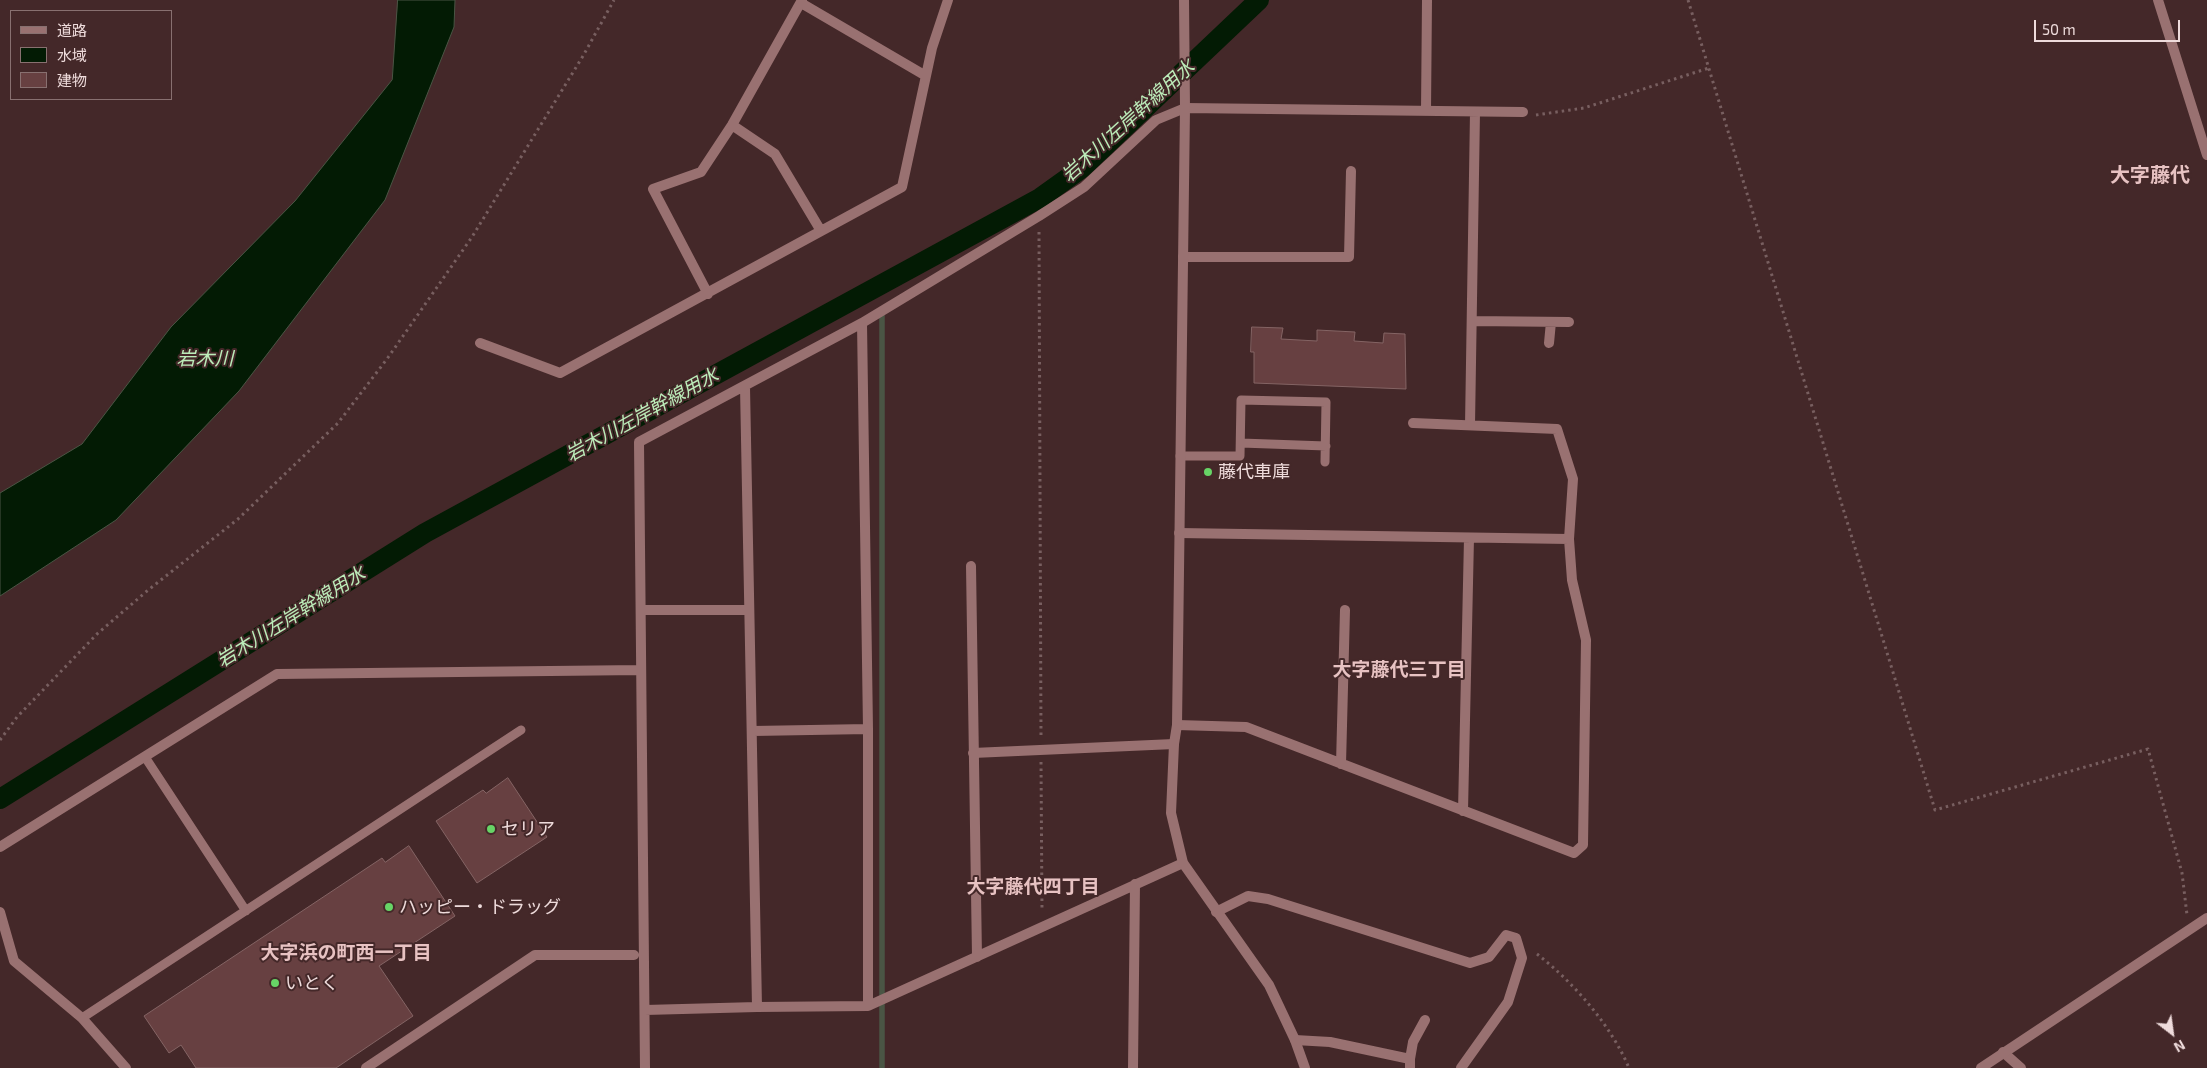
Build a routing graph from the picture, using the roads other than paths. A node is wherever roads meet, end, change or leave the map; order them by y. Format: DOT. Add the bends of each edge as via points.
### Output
graph roads {
  1 [pos="948,0"];
  2 [pos="1184,0"];
  3 [pos="1427,0"];
  4 [pos="2158,0"];
  5 [pos="801,1"];
  6 [pos="926,76"];
  7 [pos="1185,108"];
  8 [pos="1426,111"];
  9 [pos="1474,112"];
  10 [pos="1523,112"];
  11 [pos="732,125"];
  12 [pos="2207,155"];
  13 [pos="1351,171"];
  14 [pos="821,231"];
  15 [pos="1183,257"];
  16 [pos="708,294"];
  17 [pos="1472,321"];
  18 [pos="1551,322"];
  19 [pos="1569,322"];
  20 [pos="862,323"];
  21 [pos="480,343"];
  22 [pos="1549,343"];
  23 [pos="745,387"];
  24 [pos="1413,423"];
  25 [pos="1470,425"];
  26 [pos="1240,443"];
  27 [pos="1326,446"];
  28 [pos="1180,456"];
  29 [pos="1325,462"];
  30 [pos="1179,534"];
  31 [pos="1469,538"];
  32 [pos="1569,539"];
  33 [pos="971,566"];
  34 [pos="641,610"];
  35 [pos="749,610"];
  36 [pos="1345,610"];
  37 [pos="641,670"];
  38 [pos="1177,724"];
  39 [pos="868,729"];
  40 [pos="521,730"];
  41 [pos="753,731"];
  42 [pos="1174,744"];
  43 [pos="973,753"];
  44 [pos="145,757"];
  45 [pos="1341,764"];
  46 [pos="1462,811"];
  47 [pos="0,847"];
  48 [pos="1183,863"];
  49 [pos="1135,884"];
  50 [pos="246,911"];
  51 [pos="0,912"];
  52 [pos="1216,912"];
  53 [pos="2207,918"];
  54 [pos="634,955"];
  55 [pos="977,957"];
  56 [pos="872,1004"];
  57 [pos="757,1006"];
  58 [pos="645,1010"];
  59 [pos="82,1018"];
  60 [pos="1425,1020"];
  61 [pos="1295,1040"];
  62 [pos="2003,1052"];
  63 [pos="1410,1063"];
  64 [pos="126,1068"];
  65 [pos="366,1068"];
  66 [pos="645,1068"];
  67 [pos="1134,1068"];
  68 [pos="1305,1068"];
  69 [pos="1461,1068"];
  70 [pos="1982,1068"];
  71 [pos="2021,1068"];
  1 -- 6 [label="street"];
  2 -- 7 [label="street"];
  3 -- 8 [label="street"];
  4 -- 12 [label="street"];
  5 -- 6 [label="street"];
  5 -- 11 [label="street"];
  6 -- 14 [label="street" via="902,187"];
  7 -- 8 [label="street"];
  7 -- 15 [label="street"];
  7 -- 20 [label="street" via="1156,120 1084,187"];
  8 -- 9 [label="street"];
  9 -- 10 [label="street"];
  9 -- 17 [label="street"];
  11 -- 14 [label="street" via="776,154"];
  11 -- 16 [label="street" via="701,172 653,189"];
  13 -- 15 [label="street" via="1349,257"];
  14 -- 16 [label="street"];
  15 -- 28 [label="street"];
  16 -- 21 [label="street" via="560,373"];
  17 -- 18 [label="street"];
  17 -- 25 [label="street"];
  18 -- 19 [label="street"];
  18 -- 22 [label="street"];
  20 -- 23 [label="street"];
  20 -- 39 [label="street"];
  23 -- 34 [label="street" via="639,442"];
  23 -- 35 [label="street"];
  24 -- 25 [label="street"];
  25 -- 32 [label="street" via="1557,429 1573,479"];
  26 -- 27 [label="lane"];
  26 -- 27 [label="lane" via="1241,400 1326,402"];
  26 -- 28 [label="lane" via="1240,456"];
  27 -- 29 [label="lane"];
  28 -- 30 [label="street"];
  30 -- 31 [label="street"];
  30 -- 38 [label="street"];
  31 -- 32 [label="street"];
  31 -- 46 [label="street"];
  32 -- 46 [label="street" via="1572,580 1586,640 1583,845 1574,853"];
  33 -- 43 [label="street"];
  34 -- 35 [label="street"];
  34 -- 37 [label="street"];
  35 -- 41 [label="street"];
  36 -- 45 [label="street"];
  37 -- 44 [label="street" via="277,674"];
  37 -- 58 [label="street"];
  38 -- 42 [label="street"];
  38 -- 45 [label="street" via="1246,727"];
  39 -- 41 [label="street"];
  39 -- 56 [label="street"];
  40 -- 50 [label="lane"];
  41 -- 57 [label="street"];
  42 -- 43 [label="street"];
  42 -- 48 [label="street" via="1171,813"];
  43 -- 55 [label="street"];
  44 -- 47 [label="street"];
  44 -- 50 [label="lane"];
  45 -- 46 [label="street"];
  48 -- 49 [label="street"];
  48 -- 52 [label="street"];
  49 -- 55 [label="street"];
  49 -- 67 [label="street"];
  50 -- 59 [label="lane"];
  51 -- 59 [label="street" via="14,961"];
  52 -- 61 [label="street" via="1268,985"];
  52 -- 69 [label="street" via="1248,896 1268,899 1470,963 1489,957 1506,935 1516,938 1522,958 1508,1002"];
  53 -- 62 [label="street"];
  54 -- 65 [label="street" via="535,955"];
  55 -- 56 [label="street"];
  56 -- 57 [label="street"];
  57 -- 58 [label="street"];
  58 -- 66 [label="street"];
  59 -- 64 [label="street"];
  60 -- 63 [label="street" via="1413,1042"];
  61 -- 63 [label="street" via="1330,1042"];
  61 -- 68 [label="street"];
  62 -- 70 [label="street"];
  62 -- 71 [label="street"];
}
